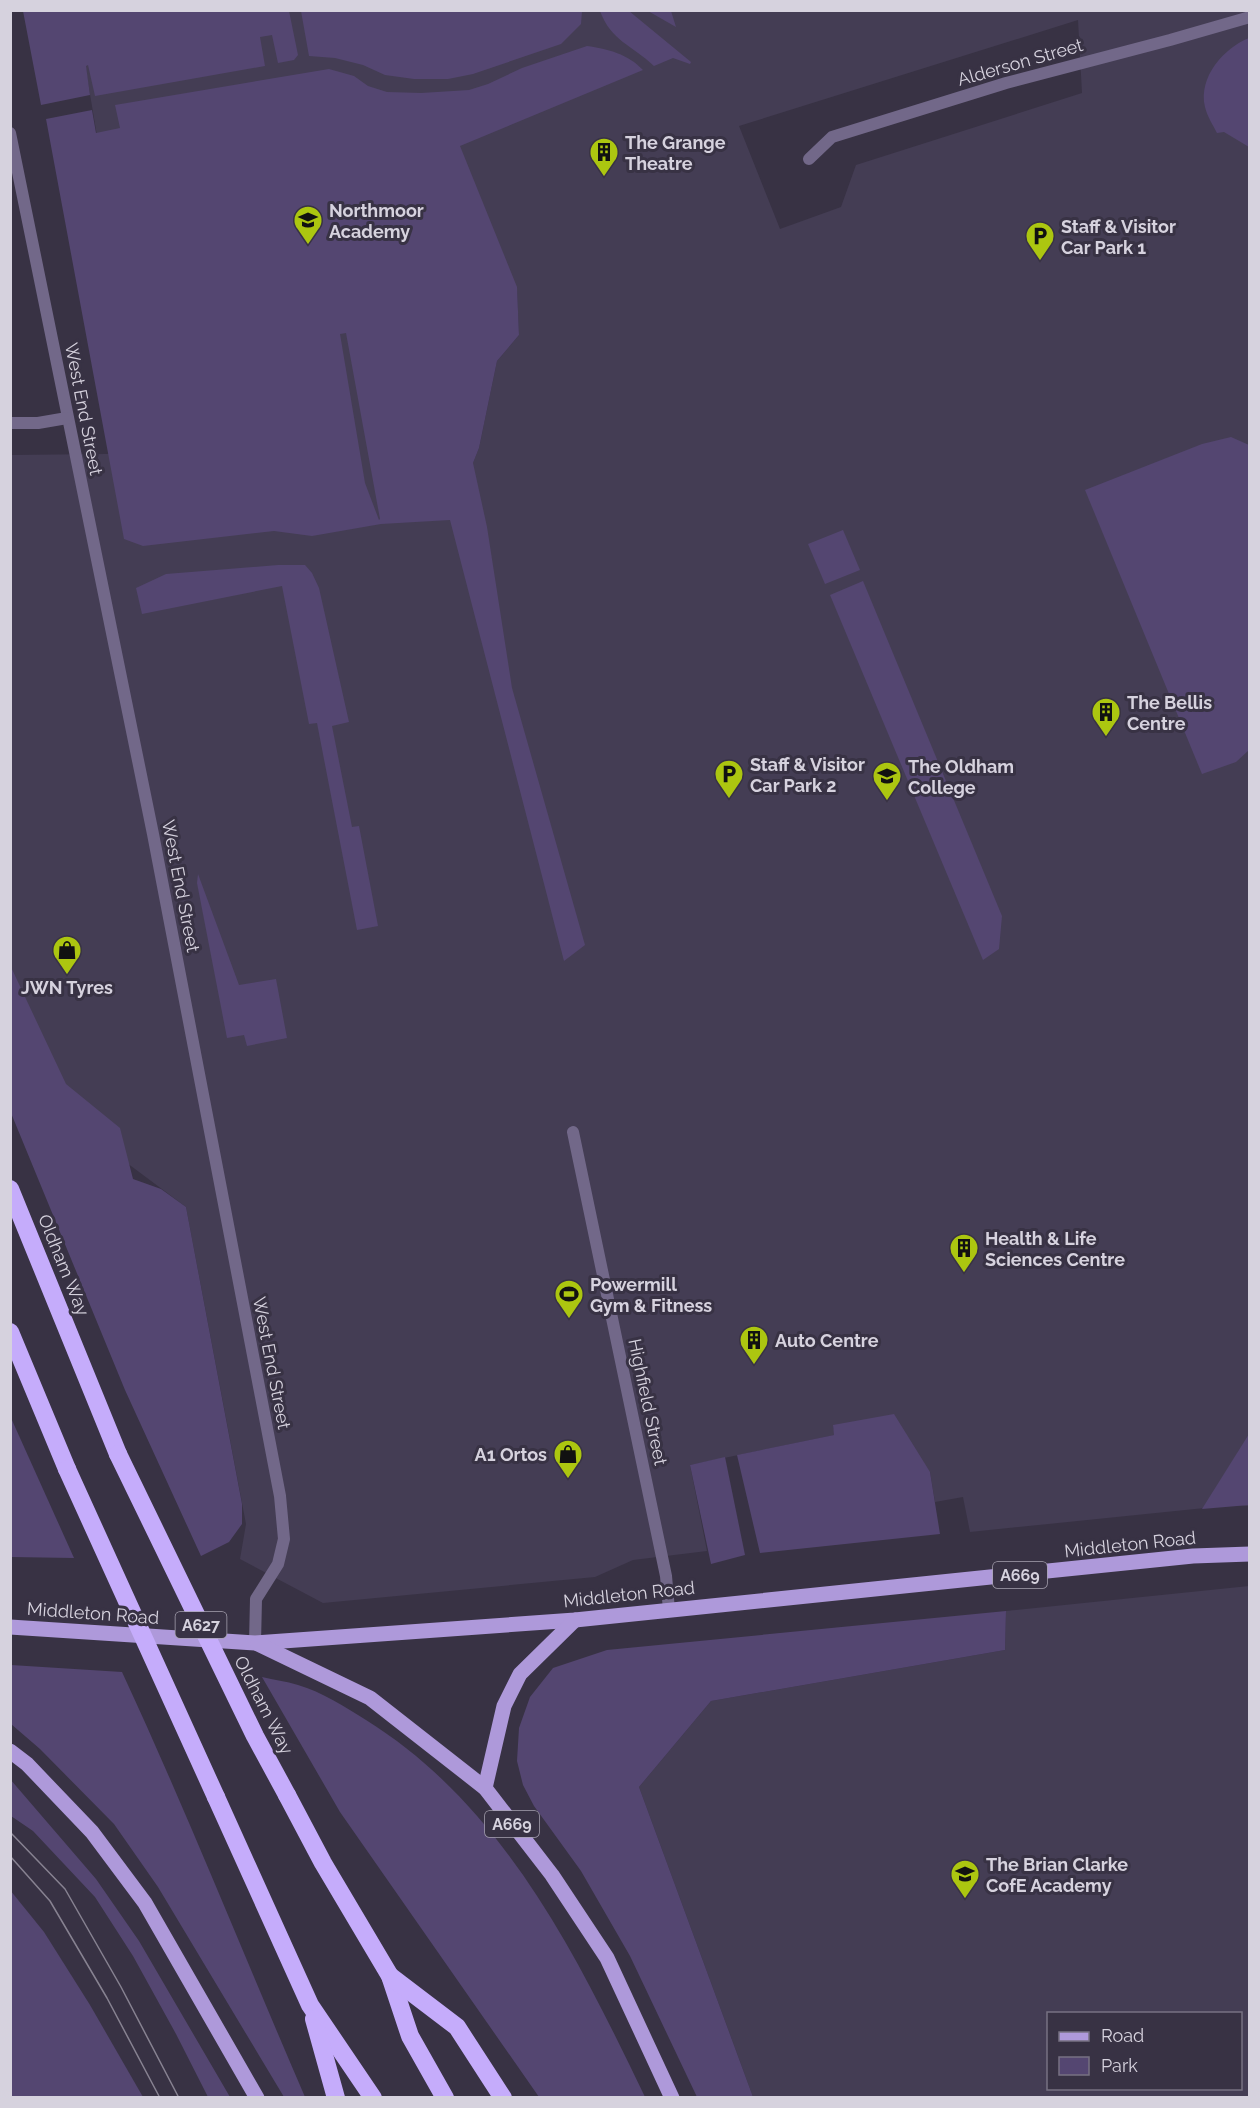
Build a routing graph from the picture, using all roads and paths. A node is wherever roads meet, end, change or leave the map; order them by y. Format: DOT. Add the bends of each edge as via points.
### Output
graph roads {
  1 [pos="1250,16"];
  2 [pos="11,133"];
  3 [pos="809,159"];
  4 [pos="67,418"];
  5 [pos="10,423"];
  6 [pos="573,1132"];
  7 [pos="10,1189"];
  8 [pos="10,1332"];
  9 [pos="1250,1554"];
  10 [pos="669,1610"];
  11 [pos="575,1620"];
  12 [pos="10,1627"];
  13 [pos="255,1642"];
  14 [pos="10,1751"];
  15 [pos="485,1788"];
  16 [pos="390,1976"];
  17 [pos="310,2005"];
  18 [pos="257,2097"];
  19 [pos="336,2097"];
  20 [pos="373,2097"];
  21 [pos="445,2097"];
  22 [pos="503,2097"];
  23 [pos="672,2097"];
  1 -- 3 [label="street, Alderson Street" via="1006,83 832,137"];
  2 -- 4 [label="street, West End Street"];
  4 -- 5 [label="street"];
  4 -- 13 [label="street, West End Street" via="280,1496 284,1539 278,1564 256,1599"];
  6 -- 10 [label="street, Highfield Street" via="666,1576"];
  7 -- 16 [label="highway, Oldham Way / A627, bridge" via="118,1454 255,1736"];
  8 -- 17 [label="highway, bridge" via="67,1469"];
  9 -- 10 [label="main road, Middleton Road / A669" via="1193,1556"];
  10 -- 11 [label="main road, Middleton Road / A669"];
  11 -- 13 [label="main road, Middleton Road / A669"];
  11 -- 15 [label="main road, A669" via="520,1674 504,1706"];
  12 -- 13 [label="main road, Middleton Road / A669"];
  13 -- 15 [label="main road, A669" via="370,1698"];
  14 -- 18 [label="main road" via="92,1832 145,1903"];
  15 -- 23 [label="main road, A669" via="552,1875 607,1958"];
  16 -- 21 [label="highway, Oldham Way / A627" via="410,2036"];
  16 -- 22 [label="highway, A627" via="457,2027"];
  17 -- 19 [label="highway"];
  17 -- 20 [label="highway"];
}
